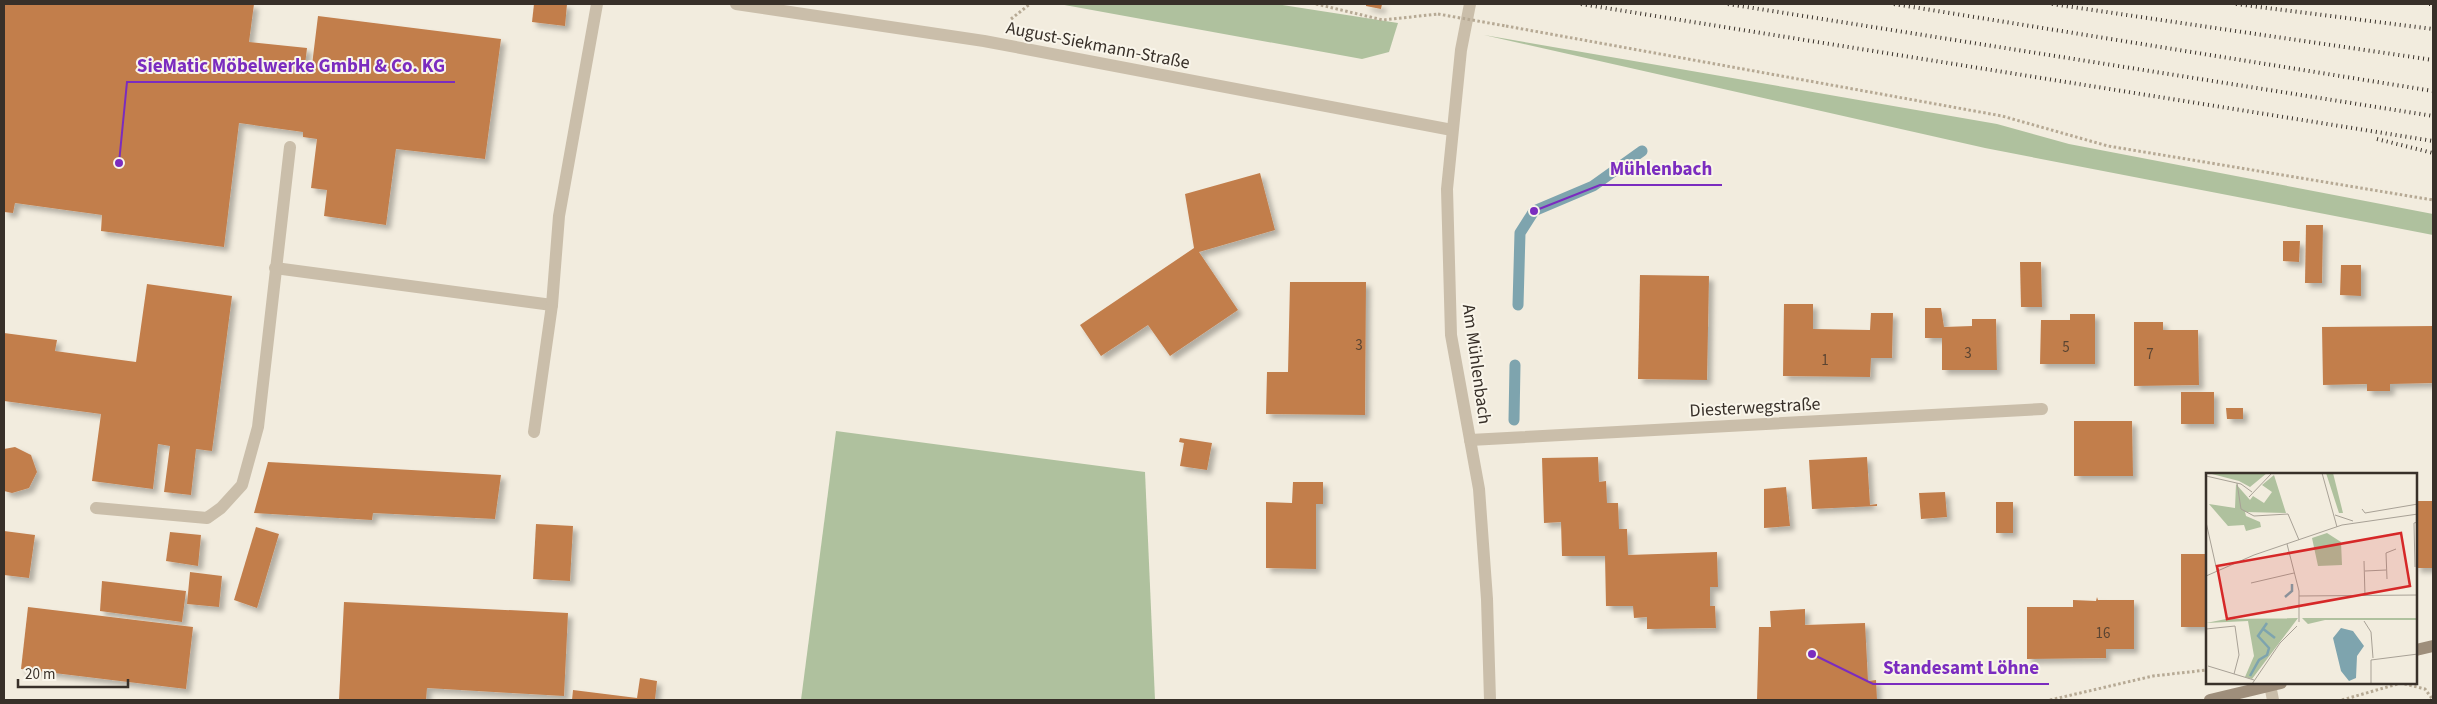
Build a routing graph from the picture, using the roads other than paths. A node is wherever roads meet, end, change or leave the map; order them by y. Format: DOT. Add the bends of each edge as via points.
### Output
graph roads {
  1 [pos="597,4"];
  2 [pos="736,4"];
  3 [pos="1470,4"];
  4 [pos="1452,130"];
  5 [pos="290,147"];
  6 [pos="275,268"];
  7 [pos="552,305"];
  8 [pos="2042,409"];
  9 [pos="534,432"];
  10 [pos="1470,440"];
  11 [pos="96,508"];
  12 [pos="2433,646"];
  13 [pos="2417,650"];
  14 [pos="2276,684"];
  15 [pos="1490,700"];
  16 [pos="2210,700"];
  17 [pos="2273,700"];
  1 -- 7 [label="street" via="559,216"];
  2 -- 4 [label="street, August-Siekmann-Straße" via="984,42"];
  3 -- 4 [label="street, Am Mühlenbach"];
  4 -- 10 [label="street, Am Mühlenbach" via="1447,189 1451,335"];
  5 -- 6 [label="street"];
  6 -- 7 [label="street"];
  6 -- 11 [label="street" via="258,427 242,485 207,518"];
  7 -- 9 [label="street"];
  8 -- 10 [label="street, Diesterwegstraße"];
  10 -- 15 [label="street, Am Mühlenbach" via="1484,548"];
  12 -- 13 [label="main road"];
  14 -- 16 [label="main road"];
  14 -- 17 [label="street"];
}
